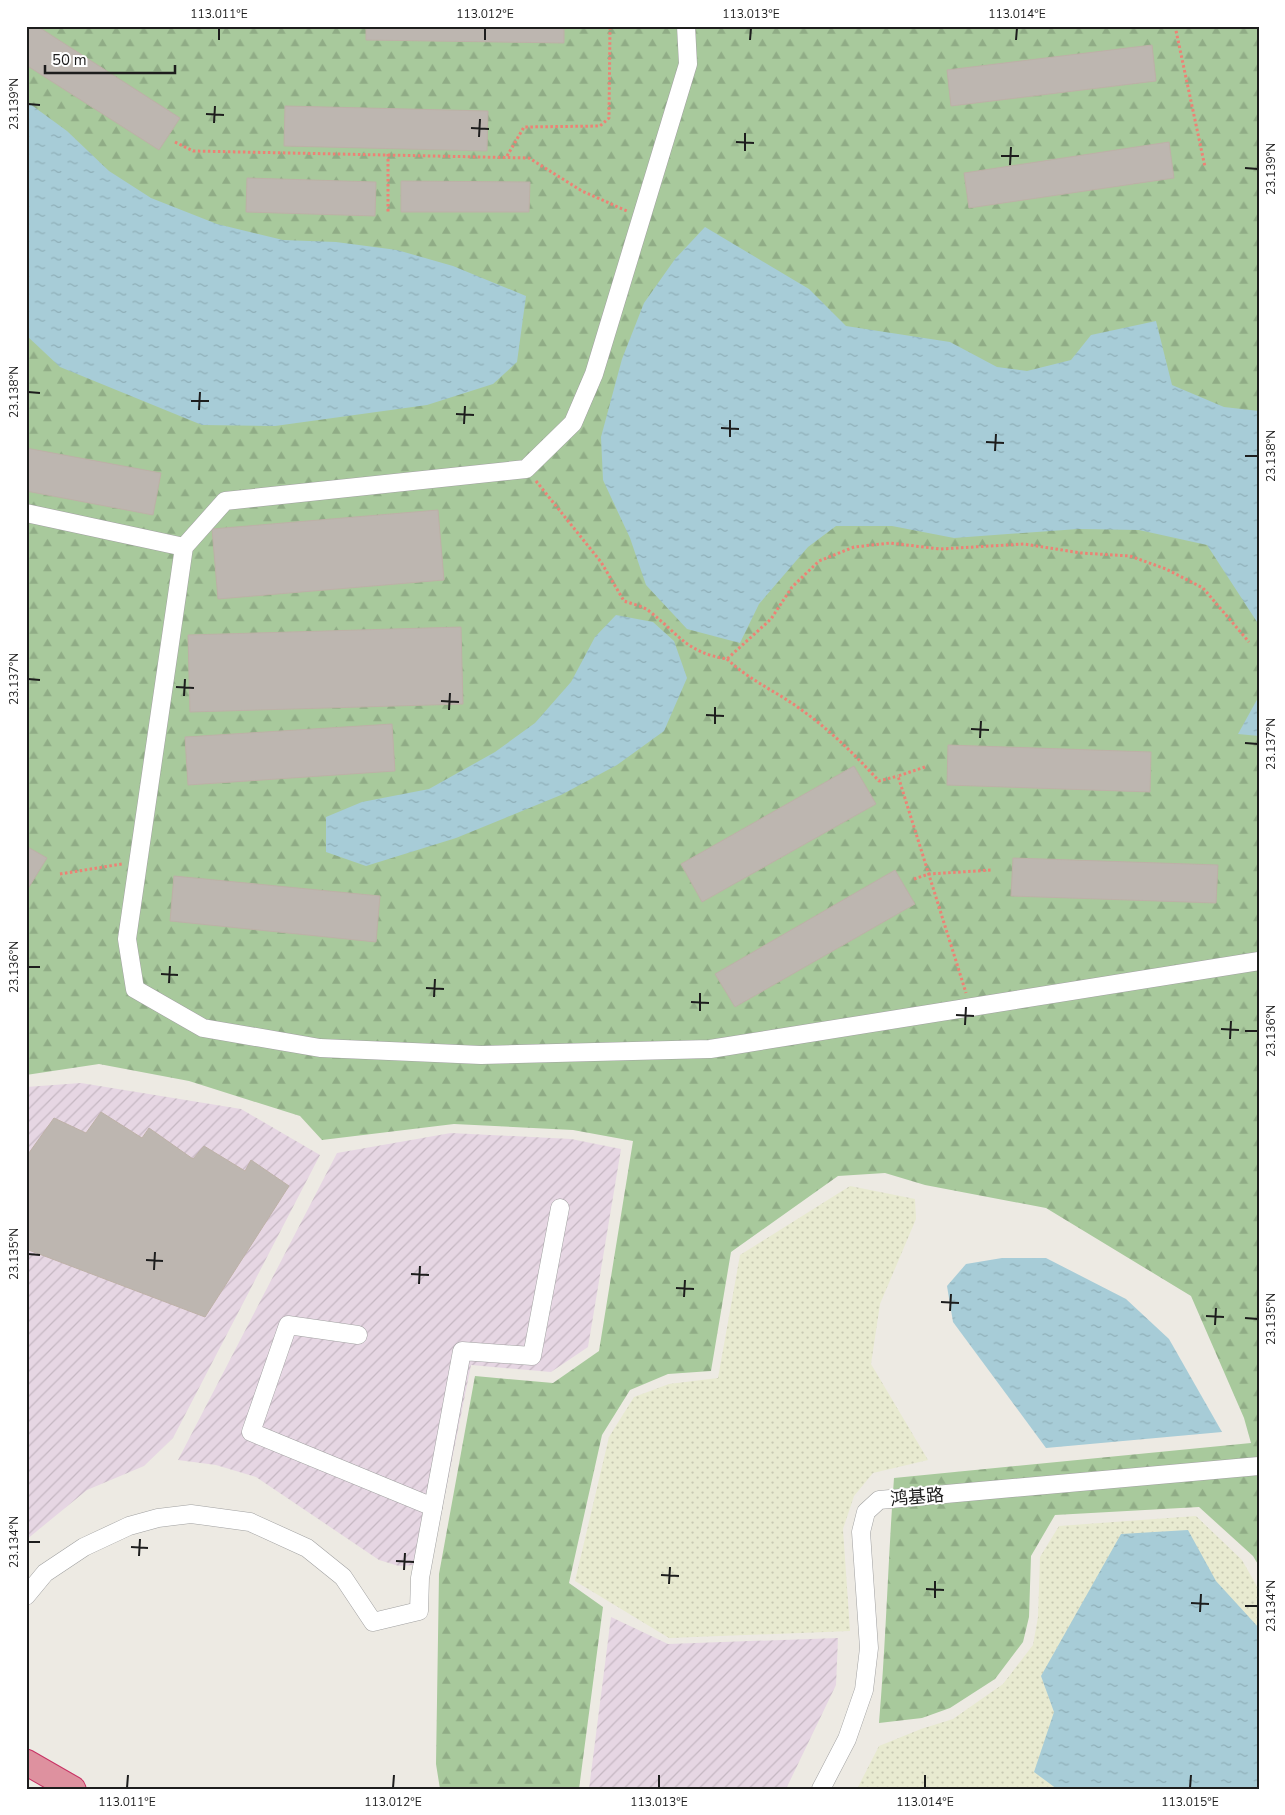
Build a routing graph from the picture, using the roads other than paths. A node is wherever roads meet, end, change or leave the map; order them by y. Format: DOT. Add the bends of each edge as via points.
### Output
graph roads {
  1 [pos="686,26"];
  2 [pos="26,513"];
  3 [pos="184,547"];
  4 [pos="1259,961"];
  5 [pos="560,1208"];
  6 [pos="358,1334"];
  7 [pos="1259,1466"];
  8 [pos="433,1507"];
  9 [pos="26,1596"];
  10 [pos="26,1762"];
  11 [pos="73,1789"];
  12 [pos="821,1789"];
  1 -- 3 [label="street" via="688,64 594,374 573,423 526,469 225,502"];
  2 -- 3 [label="street"];
  3 -- 4 [label="street" via="127,939 135,988 203,1028 320,1048 481,1055 710,1049"];
  5 -- 8 [label="street" via="532,1356 462,1351"];
  6 -- 8 [label="street" via="288,1325 251,1432"];
  7 -- 12 [label="street, 鸿基路" via="879,1500 866,1512 862,1532 869,1648 864,1690 847,1739"];
  8 -- 9 [label="street" via="420,1578 419,1610 373,1622 343,1577 307,1548 250,1522 191,1514 129,1526 84,1547 45,1572"];
  10 -- 11 [label="highway"];
}
